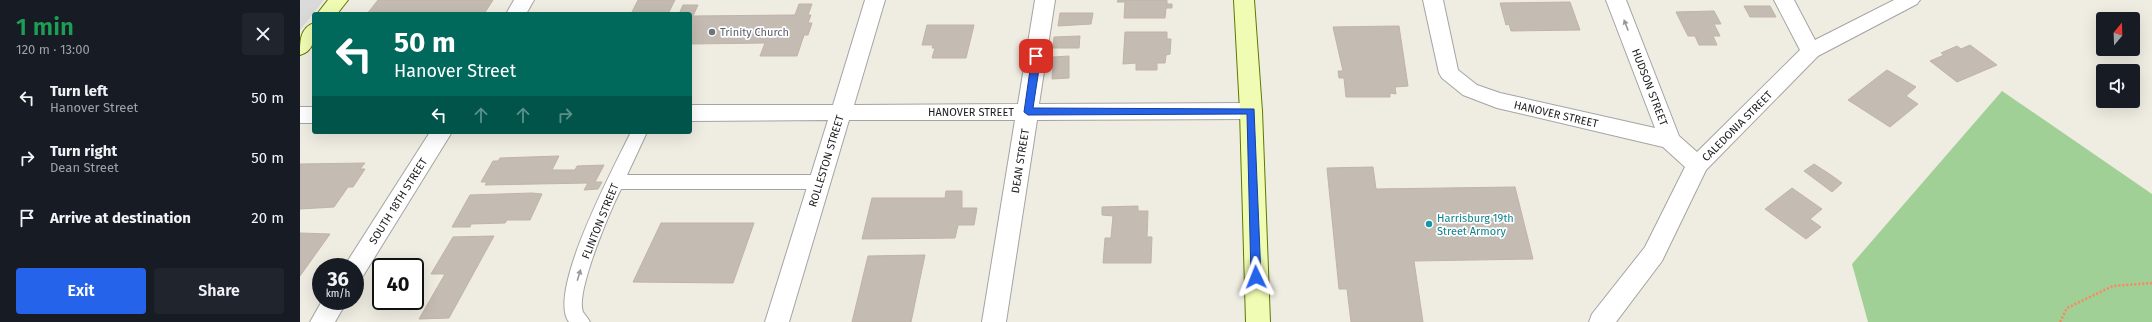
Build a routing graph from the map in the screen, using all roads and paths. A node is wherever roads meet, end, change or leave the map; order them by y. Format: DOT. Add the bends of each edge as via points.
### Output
graph roads {
  1 [pos="338,0"];
  2 [pos="524,0"];
  3 [pos="875,0"];
  4 [pos="1045,0"];
  5 [pos="1244,0"];
  6 [pos="1433,0"];
  7 [pos="1616,0"];
  8 [pos="1784,0"];
  9 [pos="1910,0"];
  10 [pos="329,12"];
  11 [pos="517,12"];
  12 [pos="312,33"];
  13 [pos="300,48"];
  14 [pos="1811,51"];
  15 [pos="1251,111"];
  16 [pos="840,112"];
  17 [pos="1028,112"];
  18 [pos="692,113"];
  19 [pos="300,115"];
  20 [pos="312,115"];
  21 [pos="440,134"];
  22 [pos="638,134"];
  23 [pos="1670,140"];
  24 [pos="1697,165"];
  25 [pos="616,182"];
  26 [pos="819,182"];
  27 [pos="362,258"];
  28 [pos="2152,283"];
  29 [pos="329,310"];
  30 [pos="577,318"];
  31 [pos="322,322"];
  32 [pos="777,322"];
  33 [pos="994,322"];
  34 [pos="1258,322"];
  35 [pos="1601,322"];
  36 [pos="2060,322"];
  1 -- 10 [label="street"];
  2 -- 11 [label="street"];
  3 -- 16 [label="street, ROLLESTON STREET"];
  4 -- 17 [label="street, DEAN STREET"];
  5 -- 15 [label="street"];
  6 -- 23 [label="street, HANOVER STREET" via="1449,73 1470,90 1497,100"];
  23 -- 7 [label="street, HUDSON STREET, one-way"];
  8 -- 14 [label="street"];
  9 -- 14 [label="street, CALEDONIA STREET"];
  12 -- 13 [label="street"];
  14 -- 24 [label="street, CALEDONIA STREET"];
  15 -- 17 [label="street, HANOVER STREET"];
  15 -- 34 [label="street"];
  16 -- 17 [label="street, HANOVER STREET"];
  16 -- 18 [label="street, HANOVER STREET"];
  16 -- 26 [label="street, ROLLESTON STREET"];
  17 -- 33 [label="street, DEAN STREET"];
  19 -- 20 [label="street"];
  21 -- 27 [label="street, SOUTH 18TH STREET"];
  22 -- 25 [label="lane, FLINTON STREET"];
  23 -- 24 [label="street, HUDSON STREET"];
  24 -- 35 [label="street, CALEDONIA STREET" via="1654,254"];
  25 -- 26 [label="lane"];
  30 -- 25 [label="lane, FLINTON STREET, one-way" via="573,296 594,231"];
  26 -- 32 [label="street, ROLLESTON STREET"];
  28 -- 36 [label="path" via="2113,286 2067,308"];
  29 -- 31 [label="street"];
}
